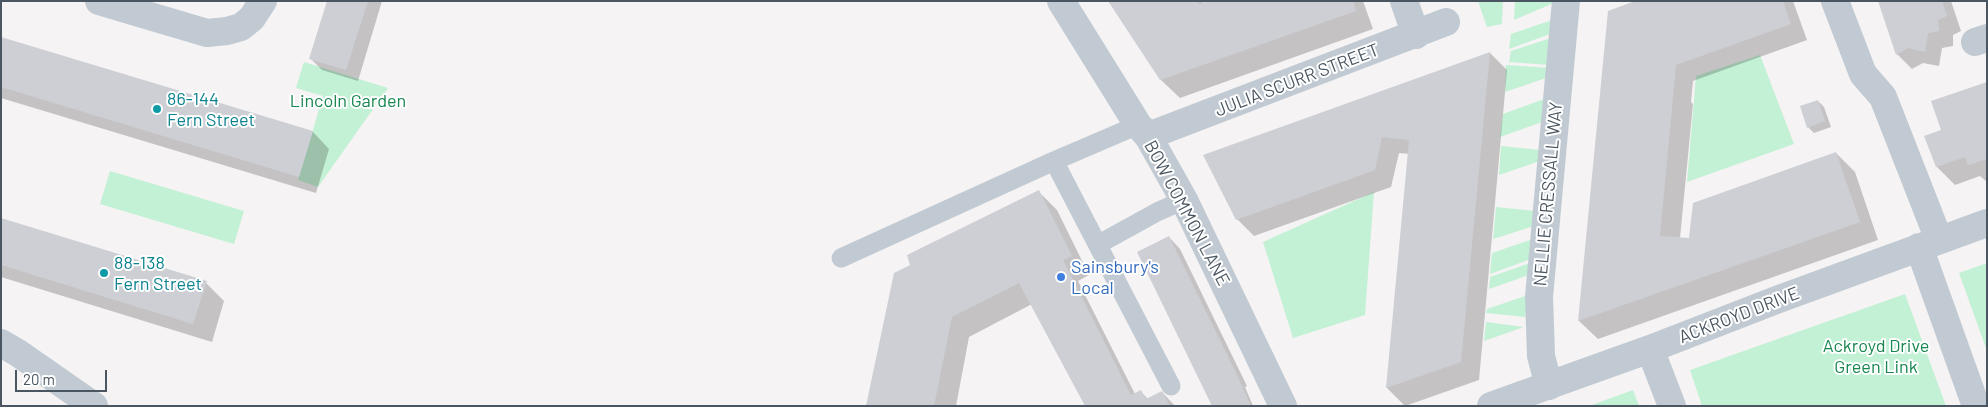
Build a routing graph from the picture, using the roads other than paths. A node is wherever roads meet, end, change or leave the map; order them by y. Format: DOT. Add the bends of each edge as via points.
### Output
graph roads {
  1 [pos="99,1"];
  2 [pos="1061,1"];
  3 [pos="1404,1"];
  4 [pos="1566,1"];
  5 [pos="1835,1"];
  6 [pos="257,10"];
  7 [pos="1446,22"];
  8 [pos="1416,35"];
  9 [pos="1143,131"];
  10 [pos="1054,161"];
  11 [pos="1184,200"];
  12 [pos="1987,223"];
  13 [pos="1098,244"];
  14 [pos="1929,244"];
  15 [pos="841,258"];
  16 [pos="1,343"];
  17 [pos="1650,349"];
  18 [pos="1171,386"];
  19 [pos="1549,386"];
  20 [pos="94,406"];
  21 [pos="1283,406"];
  22 [pos="1491,406"];
  23 [pos="1672,406"];
  24 [pos="1976,406"];
  1 -- 6 [label="street" via="207,32 241,27"];
  2 -- 9 [label="street, BOW COMMON LANE"];
  3 -- 8 [label="street"];
  4 -- 19 [label="street, NELLIE CRESSALL WAY" via="1540,297 1540,356"];
  5 -- 14 [label="street" via="1863,74 1882,96"];
  7 -- 8 [label="street, JULIA SCURR STREET"];
  8 -- 9 [label="street, JULIA SCURR STREET"];
  9 -- 10 [label="lane"];
  9 -- 11 [label="street, BOW COMMON LANE"];
  10 -- 13 [label="lane"];
  10 -- 15 [label="lane"];
  11 -- 13 [label="lane"];
  11 -- 21 [label="street, BOW COMMON LANE"];
  12 -- 14 [label="street, ACKROYD DRIVE"];
  13 -- 18 [label="lane"];
  14 -- 17 [label="street, ACKROYD DRIVE"];
  14 -- 24 [label="street"];
  16 -- 20 [label="street"];
  17 -- 19 [label="street, ACKROYD DRIVE"];
  17 -- 23 [label="street"];
  19 -- 22 [label="street, ACKROYD DRIVE"];
}
